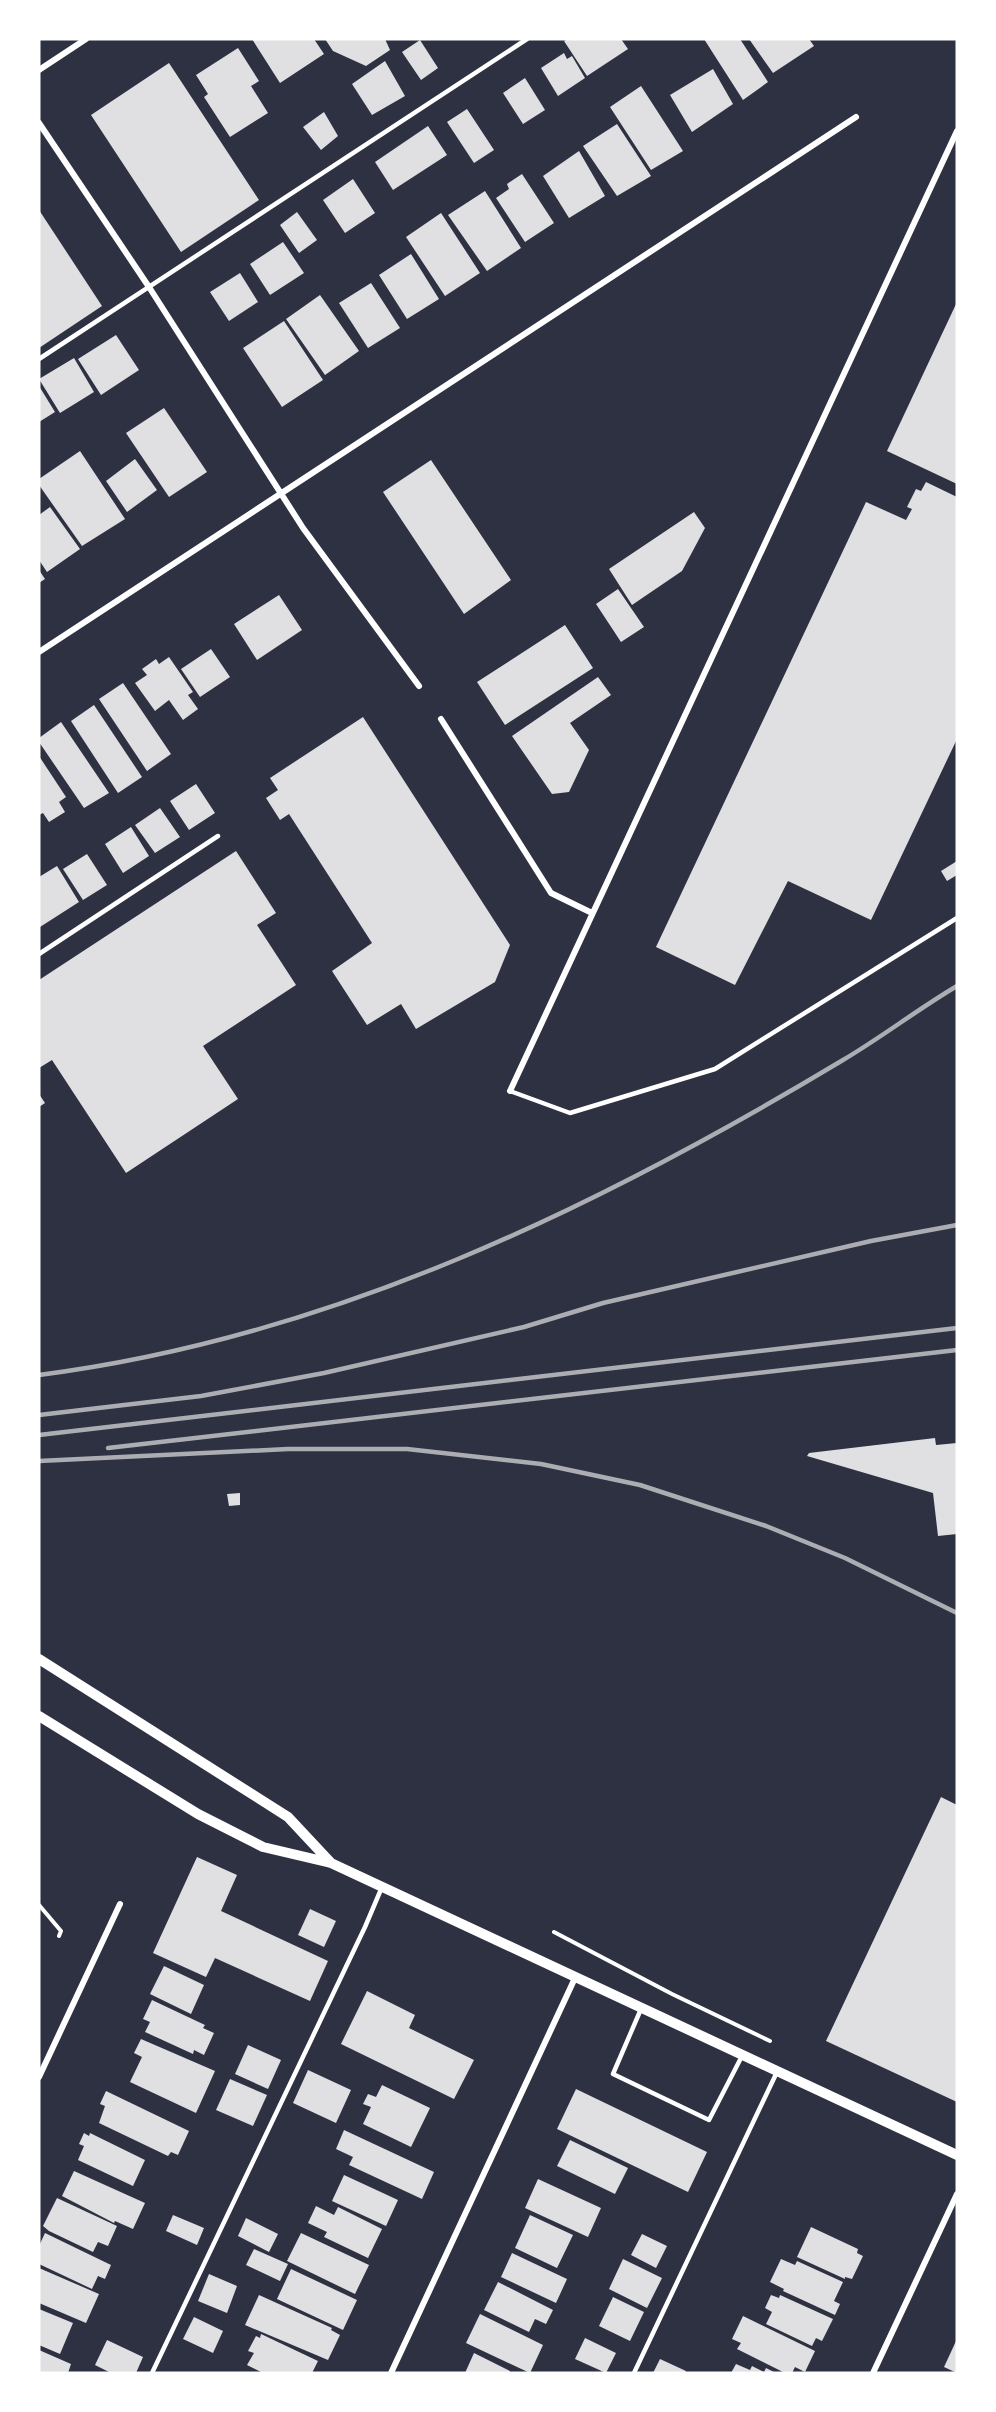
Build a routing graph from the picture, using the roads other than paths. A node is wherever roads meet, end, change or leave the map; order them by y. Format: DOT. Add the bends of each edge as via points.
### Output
graph roads {
  1 [pos="86,39"];
  2 [pos="527,39"];
  3 [pos="39,70"];
  4 [pos="856,117"];
  5 [pos="39,123"];
  6 [pos="957,131"];
  7 [pos="149,287"];
  8 [pos="39,359"];
  9 [pos="280,493"];
  10 [pos="39,652"];
  11 [pos="419,686"];
  12 [pos="441,719"];
  13 [pos="218,836"];
  14 [pos="592,913"];
  15 [pos="957,918"];
  16 [pos="40,951"];
  17 [pos="510,1091"];
  18 [pos="39,1659"];
  19 [pos="39,1716"];
  20 [pos="331,1863"];
  21 [pos="382,1887"];
  22 [pos="120,1904"];
  23 [pos="575,1978"];
  24 [pos="641,2009"];
  25 [pos="742,2056"];
  26 [pos="777,2072"];
  27 [pos="39,2078"];
  28 [pos="957,2155"];
  29 [pos="957,2194"];
  30 [pos="152,2373"];
  31 [pos="391,2373"];
  32 [pos="634,2373"];
  33 [pos="873,2373"];
  1 -- 3 [label="street"];
  2 -- 7 [label="lane"];
  4 -- 9 [label="street"];
  5 -- 7 [label="street"];
  6 -- 14 [label="street"];
  7 -- 8 [label="lane"];
  7 -- 9 [label="street"];
  9 -- 10 [label="street"];
  9 -- 11 [label="street"];
  12 -- 14 [label="street" via="551,892"];
  13 -- 16 [label="lane"];
  14 -- 17 [label="street"];
  15 -- 17 [label="lane" via="715,1069 570,1113"];
  18 -- 20 [label="street" via="288,1817"];
  19 -- 20 [label="street" via="198,1814 263,1847"];
  20 -- 21 [label="street"];
  21 -- 23 [label="street"];
  21 -- 30 [label="lane"];
  22 -- 27 [label="street"];
  23 -- 24 [label="street"];
  23 -- 31 [label="street"];
  24 -- 25 [label="street"];
  24 -- 25 [label="lane" via="614,2074 709,2120"];
  25 -- 26 [label="street"];
  26 -- 28 [label="street"];
  26 -- 32 [label="lane"];
  29 -- 33 [label="street"];
}
